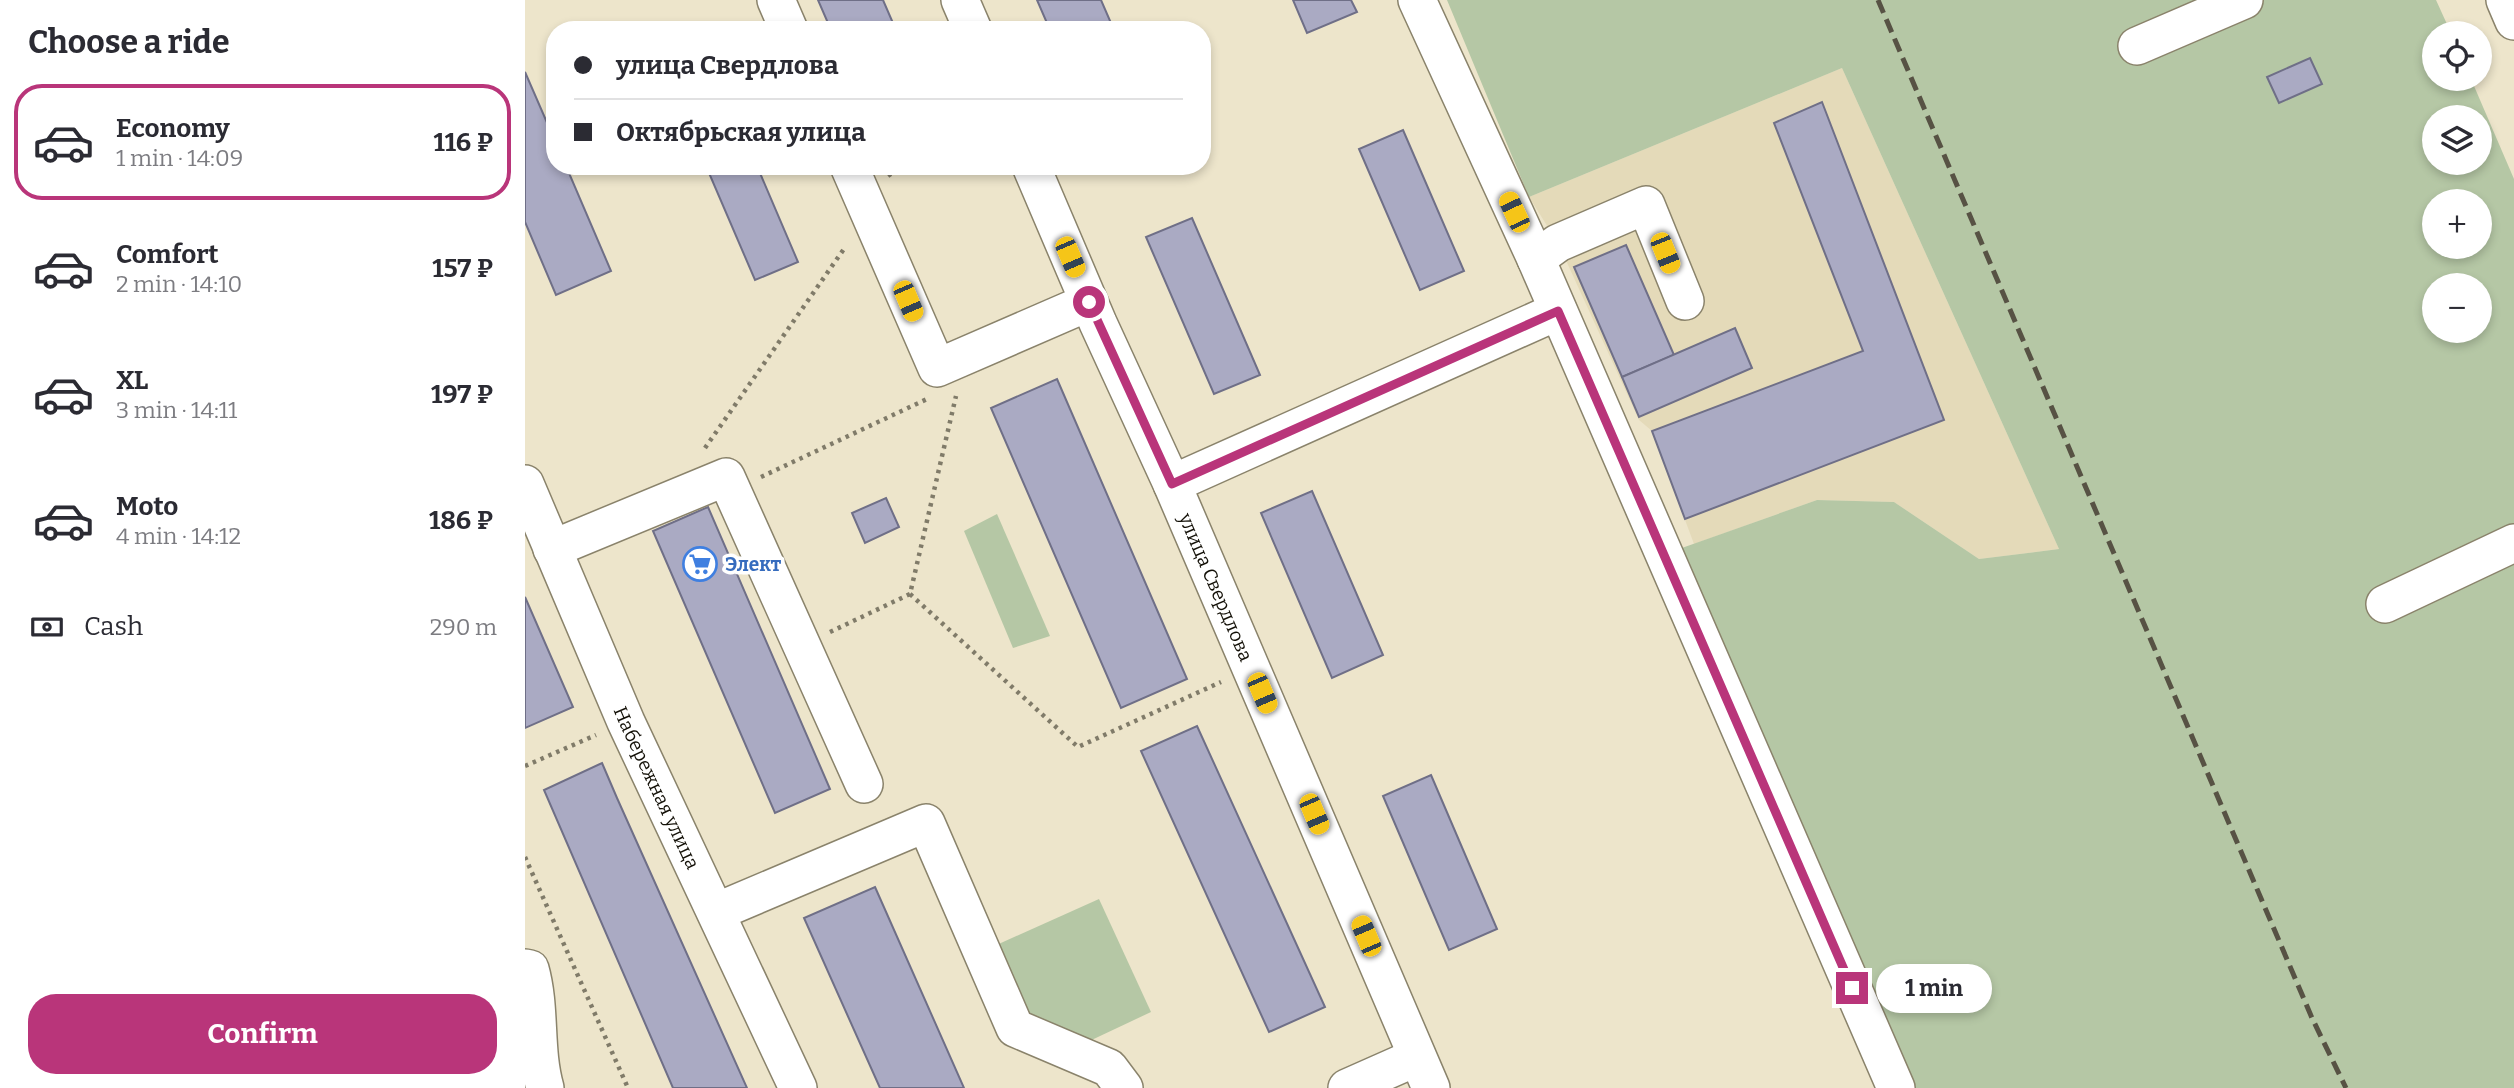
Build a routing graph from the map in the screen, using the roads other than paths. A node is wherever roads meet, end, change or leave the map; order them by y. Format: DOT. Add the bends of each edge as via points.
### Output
graph roads {
  1 [pos="776,0"];
  2 [pos="960,0"];
  3 [pos="1417,0"];
  4 [pos="2244,0"];
  5 [pos="2505,0"];
  6 [pos="785,21"];
  7 [pos="969,21"];
  8 [pos="2514,21"];
  9 [pos="2137,46"];
  10 [pos="853,175"];
  11 [pos="1035,175"];
  12 [pos="1536,259"];
  13 [pos="1685,301"];
  14 [pos="1089,302"];
  15 [pos="1558,311"];
  16 [pos="525,484"];
  17 [pos="1172,484"];
  18 [pos="2514,543"];
  19 [pos="552,549"];
  20 [pos="2385,604"];
  21 [pos="864,784"];
  22 [pos="716,912"];
  23 [pos="525,968"];
  24 [pos="1424,1073"];
  25 [pos="545,1088"];
  26 [pos="798,1088"];
  27 [pos="1124,1088"];
  28 [pos="1347,1088"];
  29 [pos="1896,1088"];
  1 -- 6 [label="street"];
  2 -- 7 [label="street"];
  3 -- 12 [label="street"];
  4 -- 9 [label="street"];
  5 -- 8 [label="street"];
  10 -- 14 [label="street" via="937,368"];
  11 -- 14 [label="street, улица Свердлова"];
  12 -- 13 [label="street" via="1558,243 1646,205"];
  12 -- 15 [label="street"];
  14 -- 17 [label="street, улица Свердлова"];
  15 -- 17 [label="street"];
  15 -- 29 [label="street"];
  16 -- 19 [label="street, Набережная улица"];
  17 -- 24 [label="street, улица Свердлова"];
  18 -- 20 [label="street"];
  19 -- 21 [label="street" via="726,477"];
  19 -- 22 [label="street, Набережная улица" via="626,722"];
  22 -- 26 [label="street, Набережная улица"];
  22 -- 27 [label="street" via="926,823 1015,1028 1109,1068"];
  23 -- 25 [label="street" via="530,969 535,989 536,1039"];
  24 -- 28 [label="street"];
}
